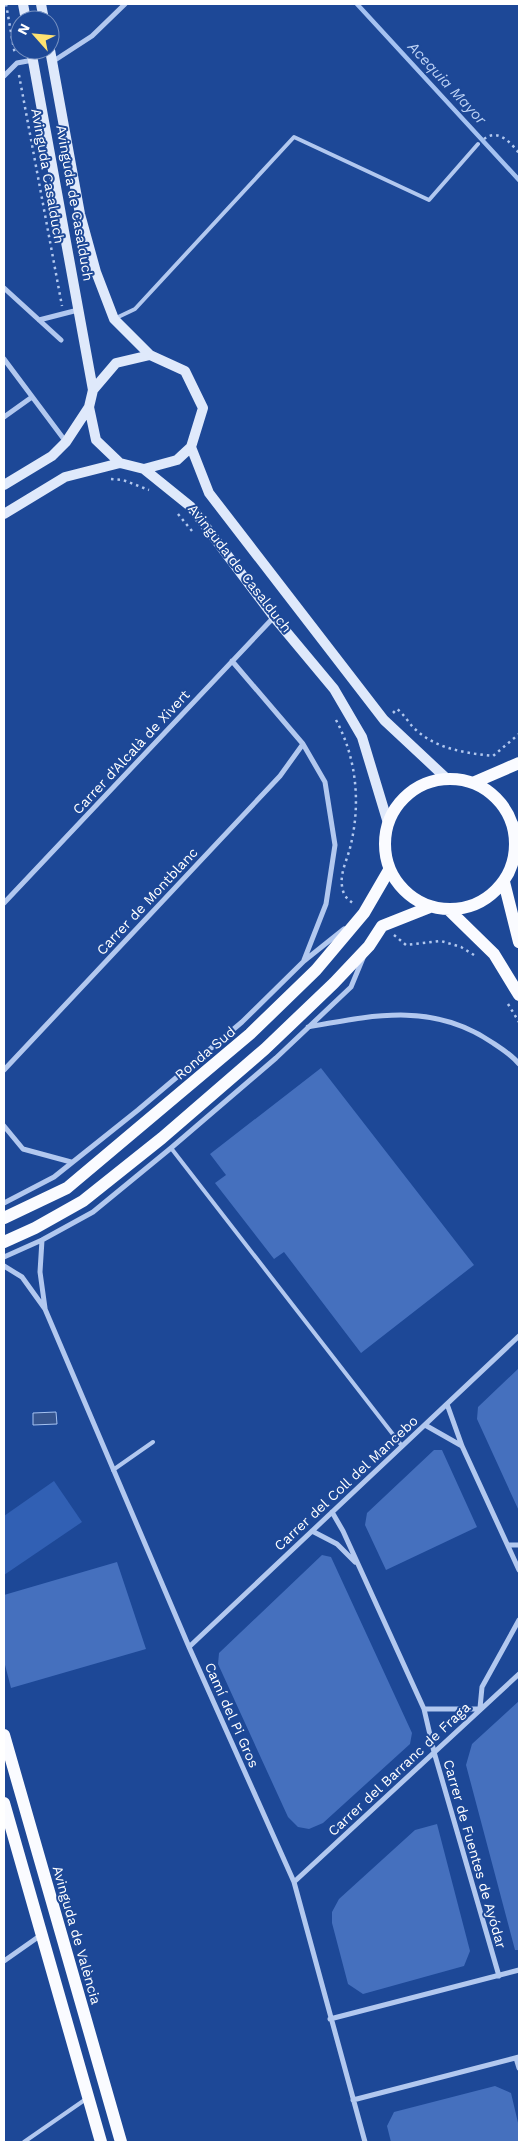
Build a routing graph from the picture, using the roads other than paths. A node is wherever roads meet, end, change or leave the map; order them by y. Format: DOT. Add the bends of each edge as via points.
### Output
graph roads {
  1 [pos="125,4"];
  2 [pos="23,60"];
  3 [pos="33,60"];
  4 [pos="52,62"];
  5 [pos="4,76"];
  6 [pos="478,144"];
  7 [pos="4,288"];
  8 [pos="79,310"];
  9 [pos="114,319"];
  10 [pos="39,320"];
  11 [pos="61,340"];
  12 [pos="150,355"];
  13 [pos="4,358"];
  14 [pos="93,390"];
  15 [pos="32,397"];
  16 [pos="89,407"];
  17 [pos="4,417"];
  18 [pos="66,442"];
  19 [pos="191,447"];
  20 [pos="120,464"];
  21 [pos="144,470"];
  22 [pos="4,485"];
  23 [pos="4,514"];
  24 [pos="274,617"];
  25 [pos="232,661"];
  26 [pos="303,744"];
  27 [pos="519,763"];
  28 [pos="446,778"];
  29 [pos="475,782"];
  30 [pos="516,821"];
  31 [pos="388,823"];
  32 [pos="517,855"];
  33 [pos="389,870"];
  34 [pos="504,882"];
  35 [pos="4,903"];
  36 [pos="430,907"];
  37 [pos="449,910"];
  38 [pos="364,913"];
  39 [pos="519,942"];
  40 [pos="369,946"];
  41 [pos="304,961"];
  42 [pos="519,995"];
  43 [pos="308,1027"];
  44 [pos="519,1064"];
  45 [pos="4,1070"];
  46 [pos="4,1126"];
  47 [pos="171,1148"];
  48 [pos="71,1162"];
  49 [pos="4,1202"];
  50 [pos="4,1218"];
  51 [pos="42,1240"];
  52 [pos="4,1242"];
  53 [pos="4,1258"];
  54 [pos="4,1266"];
  55 [pos="45,1308"];
  56 [pos="519,1336"];
  57 [pos="447,1404"];
  58 [pos="425,1425"];
  59 [pos="153,1442"];
  60 [pos="402,1446"];
  61 [pos="462,1446"];
  62 [pos="113,1470"];
  63 [pos="332,1512"];
  64 [pos="312,1531"];
  65 [pos="508,1545"];
  66 [pos="519,1546"];
  67 [pos="357,1564"];
  68 [pos="519,1570"];
  69 [pos="519,1620"];
  70 [pos="189,1647"];
  71 [pos="519,1674"];
  72 [pos="480,1709"];
  73 [pos="424,1710"];
  74 [pos="4,1735"];
  75 [pos="434,1752"];
  76 [pos="4,1803"];
  77 [pos="294,1882"];
  78 [pos="41,1935"];
  79 [pos="4,1961"];
  80 [pos="519,1970"];
  81 [pos="499,1976"];
  82 [pos="330,2019"];
  83 [pos="518,2058"];
  84 [pos="519,2068"];
  85 [pos="88,2098"];
  86 [pos="353,2100"];
  87 [pos="24,2142"];
  88 [pos="101,2142"];
  89 [pos="121,2142"];
  90 [pos="365,2142"];
  1 -- 4 [label="street" via="92,36"];
  2 -- 5 [label="street"];
  3 -- 8 [label="main road, Avinguda de Casalduch"];
  4 -- 9 [label="main road, Avinguda de Casalduch" via="80,214 96,272"];
  6 -- 9 [label="lane" via="429,200 294,137 135,309"];
  7 -- 10 [label="street"];
  8 -- 10 [label="street"];
  8 -- 14 [label="main road, Avinguda de Casalduch"];
  9 -- 12 [label="main road, Avinguda de Casalduch"];
  10 -- 11 [label="street"];
  12 -- 14 [label="main road" via="116,363"];
  12 -- 19 [label="main road" via="185,371 203,408"];
  13 -- 15 [label="street"];
  14 -- 16 [label="main road"];
  15 -- 17 [label="street"];
  15 -- 18 [label="street"];
  16 -- 18 [label="main road"];
  16 -- 20 [label="main road" via="96,440"];
  18 -- 22 [label="main road" via="52,456"];
  19 -- 21 [label="main road" via="177,460"];
  19 -- 28 [label="main road, Avinguda de Casalduch" via="209,493 384,720"];
  20 -- 21 [label="main road"];
  20 -- 23 [label="main road" via="65,477"];
  21 -- 24 [label="main road, Avinguda de Casalduch" via="191,507"];
  24 -- 25 [label="street, Carrer d'Alcalà de Xivert"];
  24 -- 31 [label="main road, Avinguda de Casalduch" via="334,689 362,737"];
  25 -- 26 [label="street"];
  25 -- 35 [label="street, Carrer d'Alcalà de Xivert"];
  26 -- 41 [label="street" via="325,782 335,845 326,904"];
  26 -- 45 [label="street, Carrer de Montblanc" via="280,776"];
  27 -- 29 [label="main road"];
  28 -- 29 [label="main road"];
  28 -- 31 [label="main road" via="421,784 408,794"];
  29 -- 30 [label="main road" via="500,800"];
  30 -- 32 [label="main road"];
  31 -- 33 [label="main road" via="384,850"];
  32 -- 34 [label="main road"];
  33 -- 36 [label="main road" via="407,894"];
  33 -- 38 [label="main road, Ronda Sud"];
  34 -- 37 [label="main road" via="478,904"];
  34 -- 39 [label="main road"];
  36 -- 37 [label="main road"];
  36 -- 40 [label="main road" via="382,926"];
  37 -- 42 [label="main road" via="494,954"];
  38 -- 41 [label="street"];
  38 -- 50 [label="main road, Ronda Sud" via="316,970 257,1028 148,1122 67,1188"];
  40 -- 43 [label="street" via="351,987"];
  40 -- 52 [label="main road" via="265,1050 162,1138 83,1201"];
  41 -- 48 [label="street" via="242,1022"];
  43 -- 44 [label="street" via="389,1014 435,1016 476,1031"];
  43 -- 47 [label="street"];
  46 -- 48 [label="street" via="23,1148"];
  47 -- 51 [label="street" via="93,1212"];
  47 -- 60 [label="lane"];
  48 -- 49 [label="street" via="54,1177"];
  51 -- 53 [label="street"];
  51 -- 55 [label="street, Camí del Pi Gros" via="40,1272"];
  54 -- 55 [label="street, Camí del Pi Gros" via="22,1278"];
  55 -- 62 [label="street, Camí del Pi Gros"];
  56 -- 57 [label="street, Carrer del Coll del Mancebo"];
  57 -- 58 [label="street, Carrer del Coll del Mancebo"];
  57 -- 61 [label="street"];
  58 -- 60 [label="street, Carrer del Coll del Mancebo"];
  58 -- 61 [label="street"];
  59 -- 62 [label="lane"];
  60 -- 63 [label="street, Carrer del Coll del Mancebo"];
  61 -- 65 [label="street"];
  62 -- 70 [label="street, Camí del Pi Gros"];
  63 -- 64 [label="street, Carrer del Coll del Mancebo"];
  63 -- 67 [label="street, Carrer de Fuentes de Ayódar"];
  64 -- 67 [label="street, Carrer de Fuentes de Ayódar" via="337,1544"];
  64 -- 70 [label="street, Carrer del Coll del Mancebo"];
  65 -- 66 [label="street"];
  65 -- 68 [label="street"];
  67 -- 73 [label="street, Carrer de Fuentes de Ayódar"];
  69 -- 72 [label="street" via="482,1687"];
  70 -- 77 [label="street, Camí del Pi Gros"];
  71 -- 72 [label="street, Carrer del Barranc de Fraga"];
  72 -- 73 [label="street"];
  72 -- 75 [label="street, Carrer del Barranc de Fraga"];
  73 -- 75 [label="street, Carrer de Fuentes de Ayódar"];
  74 -- 89 [label="main road, Avinguda de València"];
  75 -- 77 [label="street, Carrer del Barranc de Fraga"];
  75 -- 81 [label="street, Carrer de Fuentes de Ayódar"];
  76 -- 78 [label="main road"];
  77 -- 82 [label="street, Camí del Pi Gros"];
  78 -- 79 [label="street"];
  78 -- 85 [label="main road"];
  80 -- 81 [label="street"];
  81 -- 82 [label="street"];
  82 -- 86 [label="street, Camí del Pi Gros"];
  83 -- 84 [label="street"];
  83 -- 86 [label="street"];
  85 -- 87 [label="lane"];
  85 -- 88 [label="main road"];
  86 -- 90 [label="street, Camí del Pi Gros"];
}
